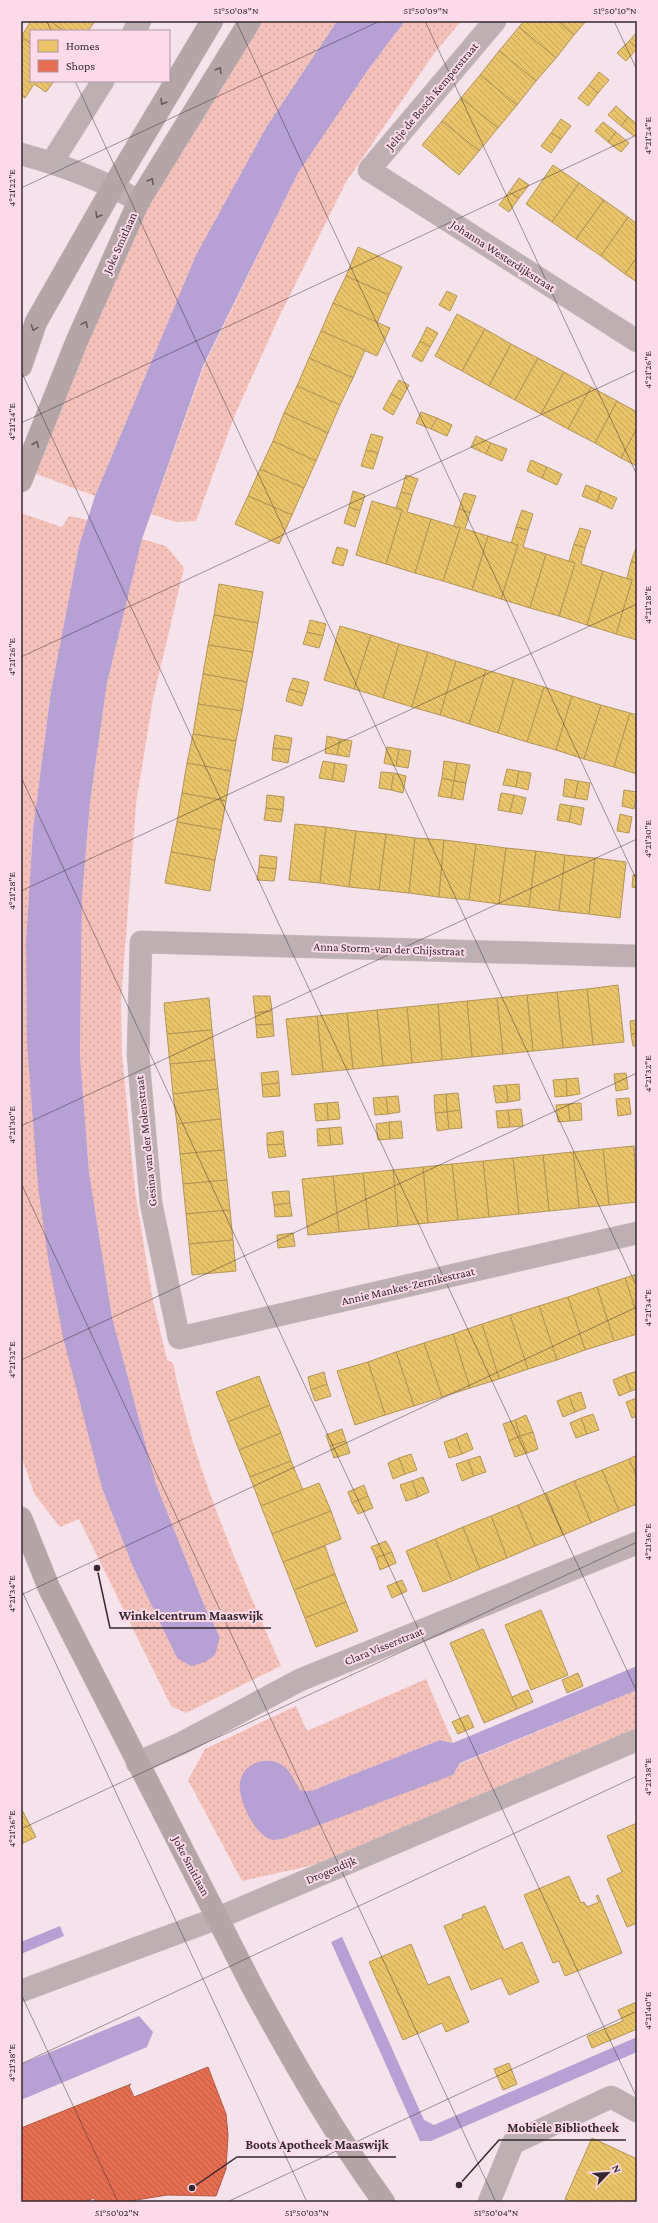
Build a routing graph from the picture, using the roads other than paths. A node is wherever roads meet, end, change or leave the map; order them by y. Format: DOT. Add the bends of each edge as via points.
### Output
graph roads {
  1 [pos="140,21"];
  2 [pos="212,21"];
  3 [pos="250,21"];
  4 [pos="495,21"];
  5 [pos="135,30"];
  6 [pos="102,82"];
  7 [pos="21,154"];
  8 [pos="52,162"];
  9 [pos="369,170"];
  10 [pos="113,187"];
  11 [pos="139,201"];
  12 [pos="637,341"];
  13 [pos="21,366"];
  14 [pos="21,481"];
  15 [pos="141,942"];
  16 [pos="637,956"];
  17 [pos="637,1233"];
  18 [pos="179,1338"];
  19 [pos="21,1518"];
  20 [pos="637,1543"];
  21 [pos="637,1740"];
  22 [pos="137,1763"];
  23 [pos="218,1918"];
  24 [pos="21,1991"];
  25 [pos="637,2111"];
  26 [pos="384,2202"];
  27 [pos="489,2202"];
  1 -- 5 [label="street"];
  2 -- 10 [label="street, one-way"];
  11 -- 3 [label="street, Joke Smitlaan, one-way"];
  4 -- 9 [label="street, Jeltje de Bosch Kemperstraat"];
  6 -- 8 [label="street"];
  7 -- 8 [label="street"];
  8 -- 10 [label="street"];
  9 -- 12 [label="street, Johanna Westerdijkstraat"];
  10 -- 11 [label="street"];
  10 -- 13 [label="street, one-way" via="36,322"];
  14 -- 11 [label="street, Joke Smitlaan, one-way" via="76,342"];
  15 -- 16 [label="street, Anna Storm-van der Chijsstraat"];
  15 -- 18 [label="street, Gesina van der Molenstraat" via="138,1055 151,1203"];
  17 -- 18 [label="street, Annie Mankes-Zernikestraat"];
  19 -- 22 [label="street, Joke Smitlaan" via="49,1588"];
  20 -- 22 [label="street, Clara Visserstraat" via="300,1680 182,1743"];
  21 -- 23 [label="street, Drogendijk"];
  22 -- 23 [label="street, Joke Smitlaan"];
  23 -- 24 [label="street, Drogendijk"];
  23 -- 26 [label="street, Joke Smitlaan" via="286,2049 368,2181"];
  25 -- 27 [label="street" via="611,2097 513,2143"];
}
